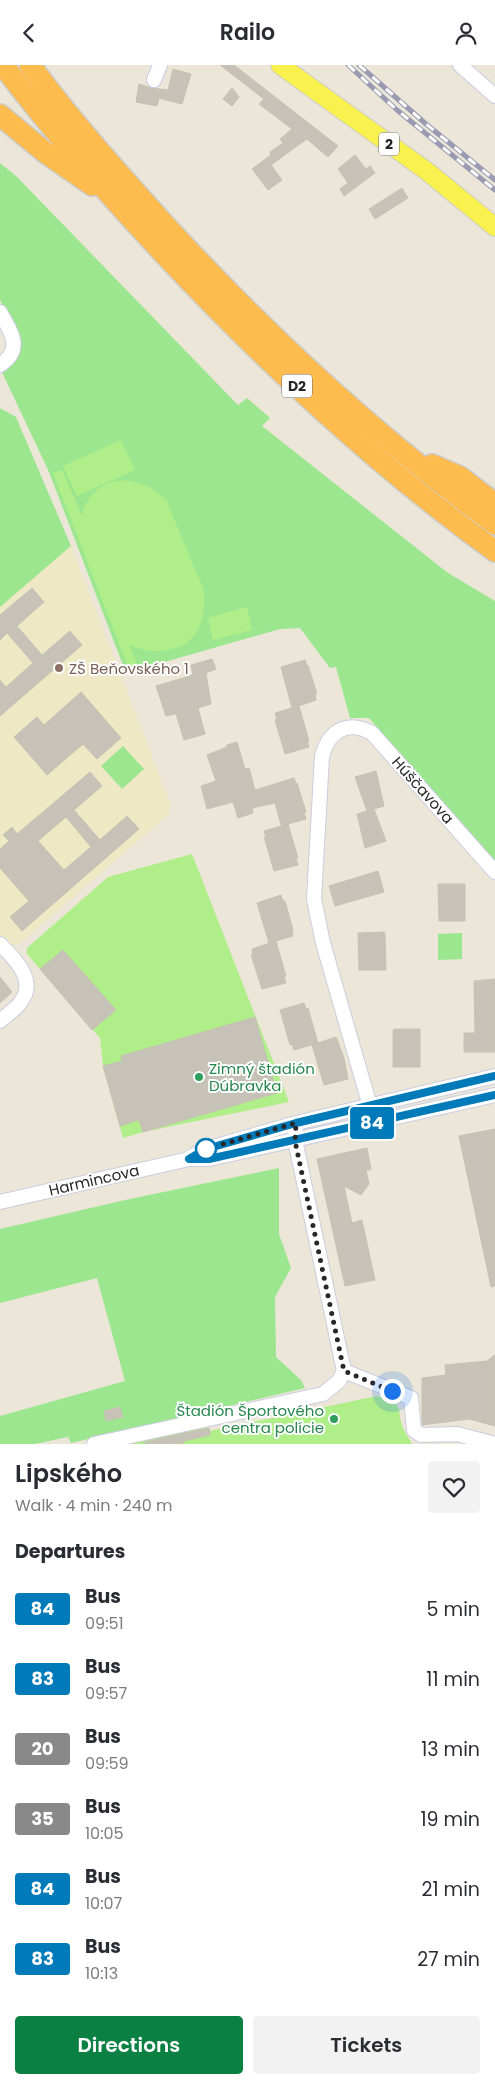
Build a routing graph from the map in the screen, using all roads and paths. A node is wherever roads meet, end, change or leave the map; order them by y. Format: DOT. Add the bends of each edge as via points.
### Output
graph roads {
  1 [pos="3,65"];
  2 [pos="30,65"];
  3 [pos="160,65"];
  4 [pos="280,65"];
  5 [pos="465,67"];
  6 [pos="154,79"];
  7 [pos="495,96"];
  8 [pos="0,115"];
  9 [pos="116,203"];
  10 [pos="495,227"];
  11 [pos="0,313"];
  12 [pos="0,365"];
  13 [pos="404,452"];
  14 [pos="495,504"];
  15 [pos="495,525"];
  16 [pos="495,551"];
  17 [pos="495,872"];
  18 [pos="0,944"];
  19 [pos="0,1021"];
  20 [pos="495,1076"];
  21 [pos="495,1095"];
  22 [pos="370,1106"];
  23 [pos="296,1123"];
  24 [pos="295,1141"];
  25 [pos="189,1159"];
  26 [pos="0,1202"];
  27 [pos="344,1371"];
  28 [pos="431,1439"];
  29 [pos="94,1444"];
  30 [pos="495,1444"];
  1 -- 9 [label="highway, D2"];
  2 -- 13 [label="highway, D2" via="123,179 186,248 298,360"];
  3 -- 6 [label="street"];
  4 -- 10 [label="main road, 2" via="428,172"];
  5 -- 7 [label="street"];
  8 -- 9 [label="highway"];
  9 -- 16 [label="highway, D2" via="226,319 337,423"];
  11 -- 12 [label="street" via="14,342 13,352"];
  13 -- 14 [label="highway" via="460,477"];
  13 -- 15 [label="highway, D2"];
  17 -- 22 [label="street, Húščavova" via="372,733 351,726 340,730 325,745 314,899 322,939"];
  18 -- 19 [label="street" via="23,970 28,984 21,1002"];
  20 -- 22 [label="street, Harmincova"];
  21 -- 24 [label="street, Harmincova"];
  22 -- 23 [label="street, Harmincova"];
  23 -- 24 [label="street"];
  23 -- 25 [label="street, Harmincova" via="206,1149"];
  24 -- 25 [label="street, Harmincova" via="209,1159"];
  24 -- 27 [label="street"];
  25 -- 26 [label="street, Harmincova"];
  27 -- 28 [label="street" via="411,1398 414,1430"];
  27 -- 29 [label="street" via="339,1381 323,1394"];
  28 -- 30 [label="street" via="457,1434"];
}
